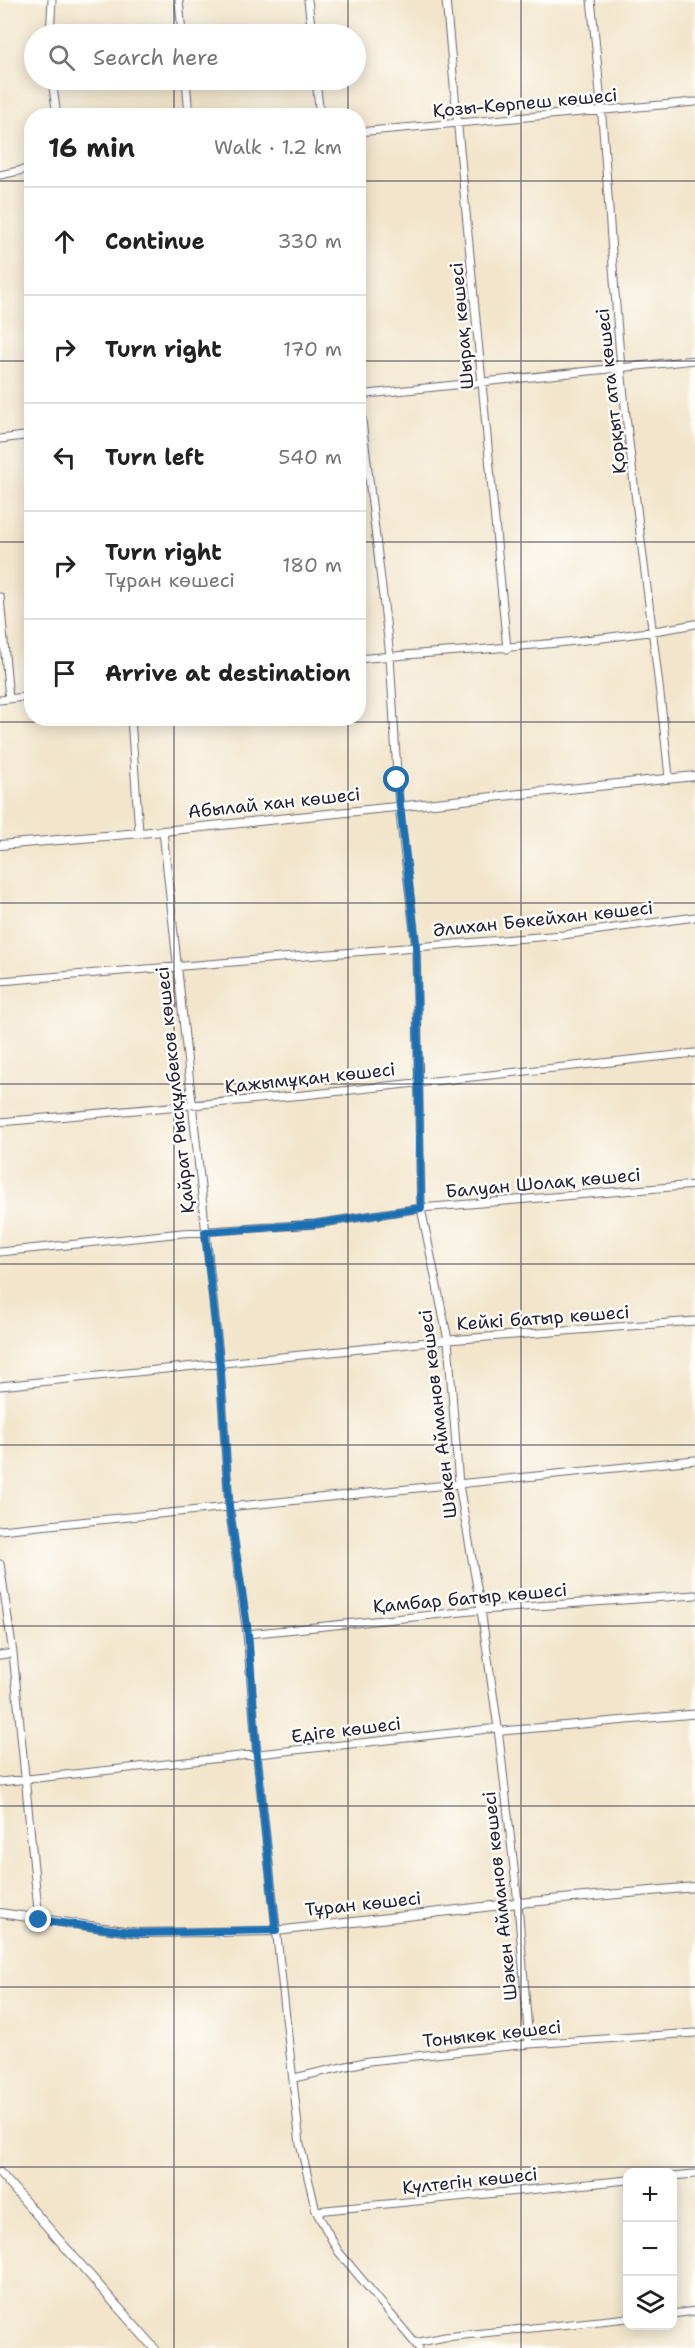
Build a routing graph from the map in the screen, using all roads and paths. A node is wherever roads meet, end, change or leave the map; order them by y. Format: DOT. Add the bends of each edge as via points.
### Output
graph roads {
  1 [pos="52,0"];
  2 [pos="179,0"];
  3 [pos="308,0"];
  4 [pos="446,0"];
  5 [pos="591,0"];
  6 [pos="51,24"];
  7 [pos="181,24"];
  8 [pos="311,24"];
  9 [pos="53,90"];
  10 [pos="187,90"];
  11 [pos="317,90"];
  12 [pos="695,102"];
  13 [pos="56,108"];
  14 [pos="188,108"];
  15 [pos="319,108"];
  16 [pos="603,110"];
  17 [pos="459,124"];
  18 [pos="366,131"];
  19 [pos="24,170"];
  20 [pos="0,175"];
  21 [pos="695,360"];
  22 [pos="621,368"];
  23 [pos="482,382"];
  24 [pos="366,394"];
  25 [pos="24,436"];
  26 [pos="0,439"];
  27 [pos="366,454"];
  28 [pos="0,597"];
  29 [pos="695,624"];
  30 [pos="654,632"];
  31 [pos="507,649"];
  32 [pos="390,656"];
  33 [pos="366,658"];
  34 [pos="24,697"];
  35 [pos="9,699"];
  36 [pos="0,700"];
  37 [pos="132,726"];
  38 [pos="695,776"];
  39 [pos="669,778"];
  40 [pos="399,807"];
  41 [pos="163,831"];
  42 [pos="139,832"];
  43 [pos="0,845"];
  44 [pos="695,917"];
  45 [pos="416,946"];
  46 [pos="177,965"];
  47 [pos="0,981"];
  48 [pos="695,1053"];
  49 [pos="418,1081"];
  50 [pos="192,1105"];
  51 [pos="0,1122"];
  52 [pos="695,1185"];
  53 [pos="421,1208"];
  54 [pos="205,1232"];
  55 [pos="0,1252"];
  56 [pos="695,1321"];
  57 [pos="448,1340"];
  58 [pos="220,1365"];
  59 [pos="0,1386"];
  60 [pos="695,1460"];
  61 [pos="459,1485"];
  62 [pos="229,1506"];
  63 [pos="0,1530"];
  64 [pos="0,1564"];
  65 [pos="695,1595"];
  66 [pos="481,1610"];
  67 [pos="248,1634"];
  68 [pos="13,1653"];
  69 [pos="0,1655"];
  70 [pos="695,1714"];
  71 [pos="498,1728"];
  72 [pos="257,1756"];
  73 [pos="26,1779"];
  74 [pos="0,1782"];
  75 [pos="695,1887"];
  76 [pos="518,1903"];
  77 [pos="0,1913"];
  78 [pos="39,1920"];
  79 [pos="276,1930"];
  80 [pos="695,2033"];
  81 [pos="529,2044"];
  82 [pos="294,2078"];
  83 [pos="0,2173"];
  84 [pos="695,2174"];
  85 [pos="677,2176"];
  86 [pos="623,2180"];
  87 [pos="316,2211"];
  88 [pos="695,2312"];
  89 [pos="677,2314"];
  90 [pos="623,2318"];
  91 [pos="417,2346"];
  92 [pos="153,2348"];
  1 -- 6 [label="street"];
  2 -- 7 [label="street"];
  3 -- 8 [label="street"];
  4 -- 17 [label="street, Шырақ көшесі"];
  5 -- 16 [label="street, Қорқыт ата көшесі"];
  9 -- 13 [label="street"];
  10 -- 14 [label="street"];
  11 -- 15 [label="street"];
  12 -- 16 [label="street, Қозы-Көрпеш көшесі"];
  16 -- 17 [label="street, Қозы-Көрпеш көшесі"];
  16 -- 22 [label="street, Қорқыт ата көшесі"];
  17 -- 18 [label="street, Қозы-Көрпеш көшесі"];
  17 -- 23 [label="street, Шырақ көшесі"];
  19 -- 20 [label="street"];
  21 -- 22 [label="street"];
  22 -- 23 [label="street"];
  22 -- 30 [label="street, Қорқыт ата көшесі"];
  23 -- 24 [label="street"];
  23 -- 31 [label="street, Шырақ көшесі"];
  25 -- 26 [label="street"];
  27 -- 32 [label="street, Шәкен Айманов көшесі"];
  28 -- 35 [label="street"];
  29 -- 30 [label="street"];
  30 -- 31 [label="street"];
  30 -- 39 [label="street, Қорқыт ата көшесі"];
  31 -- 32 [label="street"];
  32 -- 33 [label="street"];
  32 -- 40 [label="street, Шәкен Айманов көшесі"];
  34 -- 35 [label="street"];
  35 -- 36 [label="street"];
  37 -- 42 [label="street"];
  38 -- 39 [label="street, Абылай хан көшесі"];
  39 -- 40 [label="street, Абылай хан көшесі"];
  40 -- 41 [label="street, Абылай хан көшесі"];
  40 -- 45 [label="street, Шәкен Айманов көшесі"];
  41 -- 42 [label="street, Абылай хан көшесі"];
  41 -- 46 [label="street, Қайрат Рысқұлбеков көшесі"];
  42 -- 43 [label="street, Абылай хан көшесі"];
  44 -- 45 [label="street, Әлихан Бөкейхан көшесі" via="563,936"];
  45 -- 46 [label="street, Әлихан Бөкейхан көшесі"];
  45 -- 49 [label="street, Шәкен Айманов көшесі"];
  46 -- 47 [label="street, Әлихан Бөкейхан көшесі"];
  46 -- 50 [label="street, Қайрат Рысқұлбеков көшесі"];
  48 -- 49 [label="street, Қажымұқан көшесі"];
  49 -- 50 [label="street, Қажымұқан көшесі"];
  49 -- 53 [label="street, Шәкен Айманов көшесі"];
  50 -- 51 [label="street, Қажымұқан көшесі"];
  50 -- 54 [label="street, Қайрат Рысқұлбеков көшесі"];
  52 -- 53 [label="street, Балуан Шолақ көшесі"];
  53 -- 54 [label="street, Балуан Шолақ көшесі" via="315,1224"];
  53 -- 57 [label="street, Шәкен Айманов көшесі"];
  54 -- 55 [label="street, Балуан Шолақ көшесі"];
  54 -- 58 [label="street, Қайрат Рысқұлбеков көшесі"];
  56 -- 57 [label="street, Кейкі батыр көшесі"];
  57 -- 58 [label="street, Кейкі батыр көшесі"];
  57 -- 61 [label="street, Шәкен Айманов көшесі"];
  58 -- 59 [label="street, Кейкі батыр көшесі"];
  58 -- 62 [label="street, Қайрат Рысқұлбеков көшесі"];
  60 -- 61 [label="street"];
  61 -- 62 [label="street"];
  61 -- 66 [label="street, Шәкен Айманов көшесі"];
  62 -- 63 [label="street"];
  62 -- 67 [label="street, Қайрат Рысқұлбеков көшесі"];
  64 -- 68 [label="street"];
  65 -- 66 [label="street, Қамбар батыр көшесі"];
  66 -- 67 [label="street, Қамбар батыр көшесі"];
  66 -- 71 [label="street, Шәкен Айманов көшесі"];
  67 -- 72 [label="street, Қайрат Рысқұлбеков көшесі"];
  68 -- 69 [label="street"];
  68 -- 73 [label="street"];
  70 -- 71 [label="street, Едіге көшесі" via="502,1731"];
  71 -- 72 [label="street, Едіге көшесі"];
  71 -- 76 [label="street, Шәкен Айманов көшесі"];
  72 -- 73 [label="street, Едіге көшесі"];
  72 -- 79 [label="street, Қайрат Рысқұлбеков көшесі"];
  73 -- 74 [label="street, Едіге көшесі"];
  73 -- 78 [label="street"];
  75 -- 76 [label="street, Тұран көшесі"];
  76 -- 79 [label="street, Тұран көшесі"];
  76 -- 81 [label="street, Шәкен Айманов көшесі"];
  77 -- 78 [label="street, Тұран көшесі"];
  78 -- 79 [label="street, Тұран көшесі" via="138,1933"];
  79 -- 82 [label="street, Қайрат Рысқұлбеков көшесі"];
  80 -- 81 [label="street, Тоныкөк көшесі"];
  81 -- 82 [label="street, Тоныкөк көшесі" via="369,2061"];
  82 -- 87 [label="street, Қайрат Рысқұлбеков көшесі" via="300,2144"];
  83 -- 92 [label="street"];
  84 -- 85 [label="street"];
  86 -- 87 [label="street, Күлтегін көшесі"];
  87 -- 91 [label="street, Қайрат Рысқұлбеков көшесі" via="338,2252"];
  88 -- 89 [label="street"];
  90 -- 91 [label="street" via="436,2338"];
}
